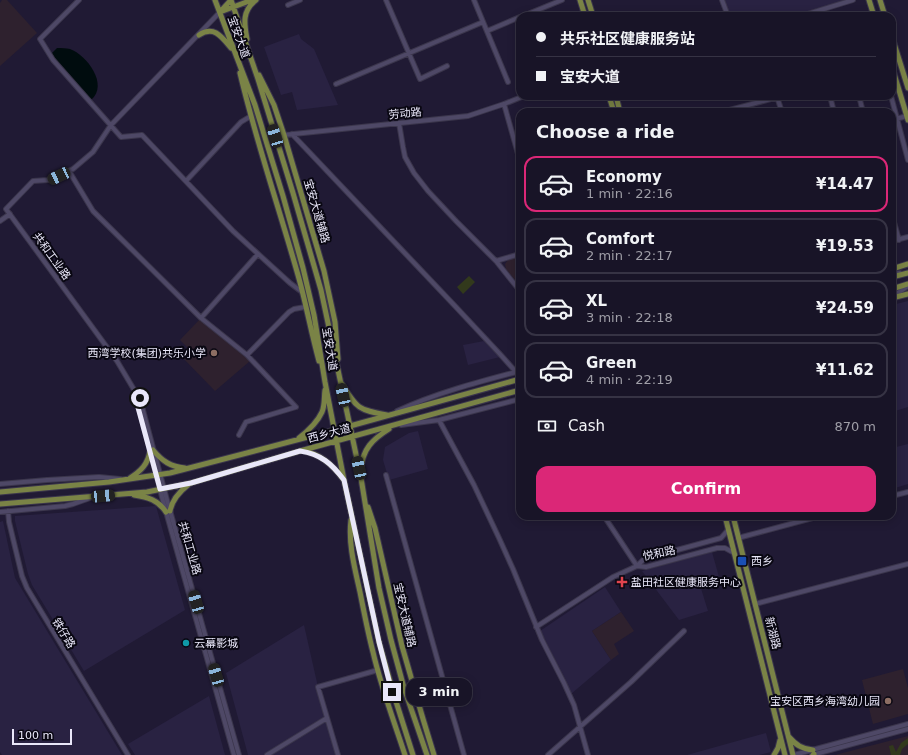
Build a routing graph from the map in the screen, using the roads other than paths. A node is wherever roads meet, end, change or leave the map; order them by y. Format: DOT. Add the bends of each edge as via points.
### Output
graph roads {
  1 [pos="79,0"];
  2 [pos="215,0"];
  3 [pos="231,0"];
  4 [pos="252,0"];
  5 [pos="256,0"];
  6 [pos="300,0"];
  7 [pos="386,0"];
  8 [pos="474,0"];
  9 [pos="562,0"];
  10 [pos="580,0"];
  11 [pos="588,0"];
  12 [pos="722,0"];
  13 [pos="853,0"];
  14 [pos="869,0"];
  15 [pos="880,0"];
  16 [pos="288,5"];
  17 [pos="233,8"];
  18 [pos="220,12"];
  19 [pos="533,12"];
  20 [pos="584,12"];
  21 [pos="592,12"];
  22 [pos="726,12"];
  23 [pos="814,12"];
  24 [pos="873,12"];
  25 [pos="884,12"];
  26 [pos="516,19"];
  27 [pos="483,22"];
  28 [pos="487,31"];
  29 [pos="199,35"];
  30 [pos="896,50"];
  31 [pos="234,53"];
  32 [pos="409,53"];
  33 [pos="250,54"];
  34 [pos="447,66"];
  35 [pos="896,81"];
  36 [pos="508,82"];
  37 [pos="336,84"];
  38 [pos="908,88"];
  39 [pos="516,99"];
  40 [pos="765,100"];
  41 [pos="504,104"];
  42 [pos="736,108"];
  43 [pos="251,116"];
  44 [pos="907,118"];
  45 [pos="896,119"];
  46 [pos="399,123"];
  47 [pos="110,125"];
  48 [pos="896,125"];
  49 [pos="292,134"];
  50 [pos="284,135"];
  51 [pos="516,147"];
  52 [pos="908,160"];
  53 [pos="69,171"];
  54 [pos="186,181"];
  55 [pos="10,214"];
  56 [pos="0,221"];
  57 [pos="896,229"];
  58 [pos="908,237"];
  59 [pos="896,240"];
  60 [pos="899,240"];
  61 [pos="258,254"];
  62 [pos="516,255"];
  63 [pos="496,261"];
  64 [pos="908,264"];
  65 [pos="896,268"];
  66 [pos="908,272"];
  67 [pos="896,274"];
  68 [pos="896,276"];
  69 [pos="908,285"];
  70 [pos="516,286"];
  71 [pos="896,288"];
  72 [pos="302,292"];
  73 [pos="896,294"];
  74 [pos="908,294"];
  75 [pos="896,296"];
  76 [pos="305,306"];
  77 [pos="202,318"];
  78 [pos="247,355"];
  79 [pos="516,370"];
  80 [pos="516,373"];
  81 [pos="340,380"];
  82 [pos="516,381"];
  83 [pos="325,382"];
  84 [pos="516,391"];
  85 [pos="516,400"];
  86 [pos="388,415"];
  87 [pos="439,420"];
  88 [pos="350,426"];
  89 [pos="393,426"];
  90 [pos="335,429"];
  91 [pos="239,435"];
  92 [pos="352,437"];
  93 [pos="298,439"];
  94 [pos="337,441"];
  95 [pos="152,451"];
  96 [pos="300,451"];
  97 [pos="190,468"];
  98 [pos="158,475"];
  99 [pos="386,475"];
  100 [pos="361,478"];
  101 [pos="127,480"];
  102 [pos="344,480"];
  103 [pos="191,483"];
  104 [pos="0,484"];
  105 [pos="162,489"];
  106 [pos="0,492"];
  107 [pos="908,492"];
  108 [pos="127,494"];
  109 [pos="896,495"];
  110 [pos="95,496"];
  111 [pos="0,504"];
  112 [pos="8,511"];
  113 [pos="0,512"];
  114 [pos="168,512"];
  115 [pos="352,517"];
  116 [pos="607,520"];
  117 [pos="726,520"];
  118 [pos="734,520"];
  119 [pos="805,520"];
  120 [pos="728,530"];
  121 [pos="738,538"];
  122 [pos="734,553"];
  123 [pos="908,564"];
  124 [pos="637,566"];
  125 [pos="755,604"];
  126 [pos="536,627"];
  127 [pos="684,632"];
  128 [pos="378,670"];
  129 [pos="327,718"];
  130 [pos="908,724"];
  131 [pos="581,726"];
  132 [pos="908,729"];
  133 [pos="788,737"];
  134 [pos="780,739"];
  135 [pos="813,754"];
  136 [pos="128,755"];
  137 [pos="234,755"];
  138 [pos="239,755"];
  139 [pos="267,755"];
  140 [pos="338,755"];
  141 [pos="405,755"];
  142 [pos="413,755"];
  143 [pos="427,755"];
  144 [pos="434,755"];
  145 [pos="464,755"];
  146 [pos="548,755"];
  147 [pos="588,755"];
  148 [pos="774,755"];
  149 [pos="785,755"];
  150 [pos="794,755"];
  1 -- 47 [label="street" via="40,39 53,60"];
  2 -- 18 [label="main road, 宝安大道"];
  3 -- 17 [label="main road, 宝安大道"];
  3 -- 18 [label="main road"];
  4 -- 17 [label="main road"];
  5 -- 33 [label="main road" via="249,6 245,19"];
  6 -- 16 [label="street"];
  7 -- 32 [label="street"];
  8 -- 27 [label="street"];
  9 -- 19 [label="street"];
  10 -- 20 [label="main road"];
  11 -- 21 [label="main road"];
  12 -- 22 [label="street"];
  13 -- 23 [label="street"];
  14 -- 24 [label="main road"];
  15 -- 25 [label="main road"];
  17 -- 18 [label="main road"];
  17 -- 33 [label="main road, 宝安大道"];
  18 -- 29 [label="street"];
  18 -- 31 [label="main road, 宝安大道"];
  26 -- 28 [label="street"];
  27 -- 28 [label="street"];
  27 -- 32 [label="street"];
  28 -- 36 [label="street"];
  29 -- 31 [label="main road" via="213,32 221,36"];
  29 -- 47 [label="street"];
  30 -- 38 [label="main road"];
  31 -- 43 [label="main road"];
  31 -- 83 [label="main road, 宝安大道" via="255,105 289,217 314,315"];
  32 -- 34 [label="street" via="420,78"];
  32 -- 37 [label="street"];
  33 -- 50 [label="main road, 宝安大道辅路" via="274,105"];
  33 -- 81 [label="main road, 宝安大道" via="313,262"];
  35 -- 44 [label="main road"];
  39 -- 41 [label="street, 劳动路"];
  40 -- 42 [label="street"];
  41 -- 46 [label="street, 劳动路" via="468,116"];
  41 -- 51 [label="street"];
  43 -- 54 [label="street" via="241,122"];
  43 -- 72 [label="main road"];
  44 -- 45 [label="street"];
  46 -- 49 [label="street, 劳动路"];
  46 -- 63 [label="street" via="406,157 414,173 446,211"];
  47 -- 53 [label="street" via="93,152"];
  47 -- 54 [label="street" via="121,137 142,135"];
  48 -- 52 [label="street"];
  49 -- 50 [label="street, 劳动路"];
  49 -- 79 [label="street"];
  50 -- 81 [label="main road, 宝安大道辅路" via="324,271 336,332"];
  53 -- 55 [label="street, 共和工业路" via="48,180 33,181 6,209"];
  53 -- 77 [label="street" via="94,210"];
  54 -- 61 [label="street"];
  55 -- 56 [label="street"];
  55 -- 95 [label="street, 共和工业路" via="117,361 136,393"];
  57 -- 60 [label="street"];
  58 -- 60 [label="street"];
  59 -- 60 [label="street"];
  61 -- 72 [label="street"];
  61 -- 77 [label="street"];
  62 -- 63 [label="street"];
  63 -- 70 [label="street"];
  64 -- 65 [label="main road"];
  66 -- 67 [label="street"];
  66 -- 68 [label="main road"];
  69 -- 71 [label="main road"];
  69 -- 73 [label="street"];
  72 -- 76 [label="main road"];
  74 -- 75 [label="main road"];
  76 -- 78 [label="street" via="289,312"];
  76 -- 83 [label="main road"];
  77 -- 78 [label="street"];
  78 -- 91 [label="street" via="296,407 246,422"];
  80 -- 86 [label="street" via="436,395"];
  81 -- 86 [label="main road" via="357,405 368,411"];
  81 -- 88 [label="main road, 宝安大道"];
  82 -- 86 [label="main road, 西乡大道"];
  83 -- 90 [label="main road, 宝安大道"];
  83 -- 93 [label="main road" via="322,412 313,426"];
  84 -- 89 [label="main road, 西乡大道"];
  85 -- 87 [label="street"];
  86 -- 88 [label="main road, 西乡大道"];
  87 -- 89 [label="street"];
  87 -- 126 [label="street" via="499,538"];
  88 -- 90 [label="main road, 西乡大道"];
  88 -- 92 [label="main road, 宝安大道"];
  89 -- 92 [label="main road, 西乡大道"];
  89 -- 100 [label="main road" via="370,443 364,454"];
  90 -- 93 [label="main road, 西乡大道"];
  90 -- 94 [label="main road, 宝安大道"];
  92 -- 94 [label="main road, 西乡大道"];
  92 -- 100 [label="main road, 宝安大道"];
  93 -- 97 [label="main road, 西乡大道"];
  94 -- 96 [label="main road, 西乡大道"];
  94 -- 102 [label="main road, 宝安大道"];
  95 -- 97 [label="main road" via="166,463"];
  95 -- 98 [label="street, 共和工业路"];
  95 -- 101 [label="main road" via="146,465"];
  96 -- 102 [label="main road" via="324,459"];
  96 -- 103 [label="main road, 西乡大道"];
  97 -- 98 [label="main road, 西乡大道"];
  98 -- 101 [label="main road, 西乡大道"];
  98 -- 105 [label="street, 共和工业路"];
  99 -- 145 [label="street"];
  100 -- 143 [label="main road, 宝安大道" via="379,588 388,626 404,688"];
  100 -- 144 [label="main road, 宝安大道辅路" via="402,646"];
  101 -- 104 [label="street" via="99,477"];
  101 -- 106 [label="main road, 西乡大道"];
  102 -- 115 [label="main road, 宝安大道"];
  103 -- 105 [label="main road, 西乡大道"];
  103 -- 114 [label="main road" via="179,492"];
  105 -- 108 [label="main road, 西乡大道"];
  105 -- 114 [label="street, 共和工业路"];
  107 -- 109 [label="street"];
  108 -- 110 [label="main road, 西乡大道"];
  108 -- 114 [label="main road" via="156,501"];
  110 -- 111 [label="main road, 西乡大道"];
  110 -- 112 [label="street" via="65,506"];
  112 -- 113 [label="street"];
  112 -- 136 [label="street, 铁仔路" via="27,588"];
  114 -- 137 [label="street, 共和工业路"];
  114 -- 138 [label="street, 共和工业路"];
  115 -- 128 [label="main road" via="350,534 353,556"];
  115 -- 142 [label="main road, 宝安大道" via="379,642"];
  116 -- 124 [label="street"];
  117 -- 120 [label="main road, 新湖路"];
  118 -- 121 [label="main road, 新湖路"];
  119 -- 121 [label="street"];
  120 -- 122 [label="main road, 新湖路"];
  120 -- 124 [label="street, 悦和路" via="721,538 644,559"];
  121 -- 125 [label="main road, 新湖路"];
  122 -- 124 [label="street, 悦和路" via="717,548 646,567"];
  122 -- 134 [label="main road, 新湖路"];
  123 -- 125 [label="street"];
  124 -- 126 [label="street" via="613,577"];
  125 -- 133 [label="main road, 新湖路"];
  126 -- 131 [label="street" via="574,705"];
  127 -- 131 [label="street"];
  128 -- 129 [label="street" via="318,687"];
  128 -- 141 [label="main road"];
  129 -- 139 [label="street"];
  129 -- 140 [label="street"];
  130 -- 135 [label="street"];
  131 -- 146 [label="street"];
  131 -- 147 [label="street"];
  132 -- 135 [label="street"];
  133 -- 135 [label="main road"];
  133 -- 150 [label="main road, 新湖路"];
  134 -- 148 [label="main road"];
  134 -- 149 [label="main road, 新湖路"];
  135 -- 150 [label="street"];
}
